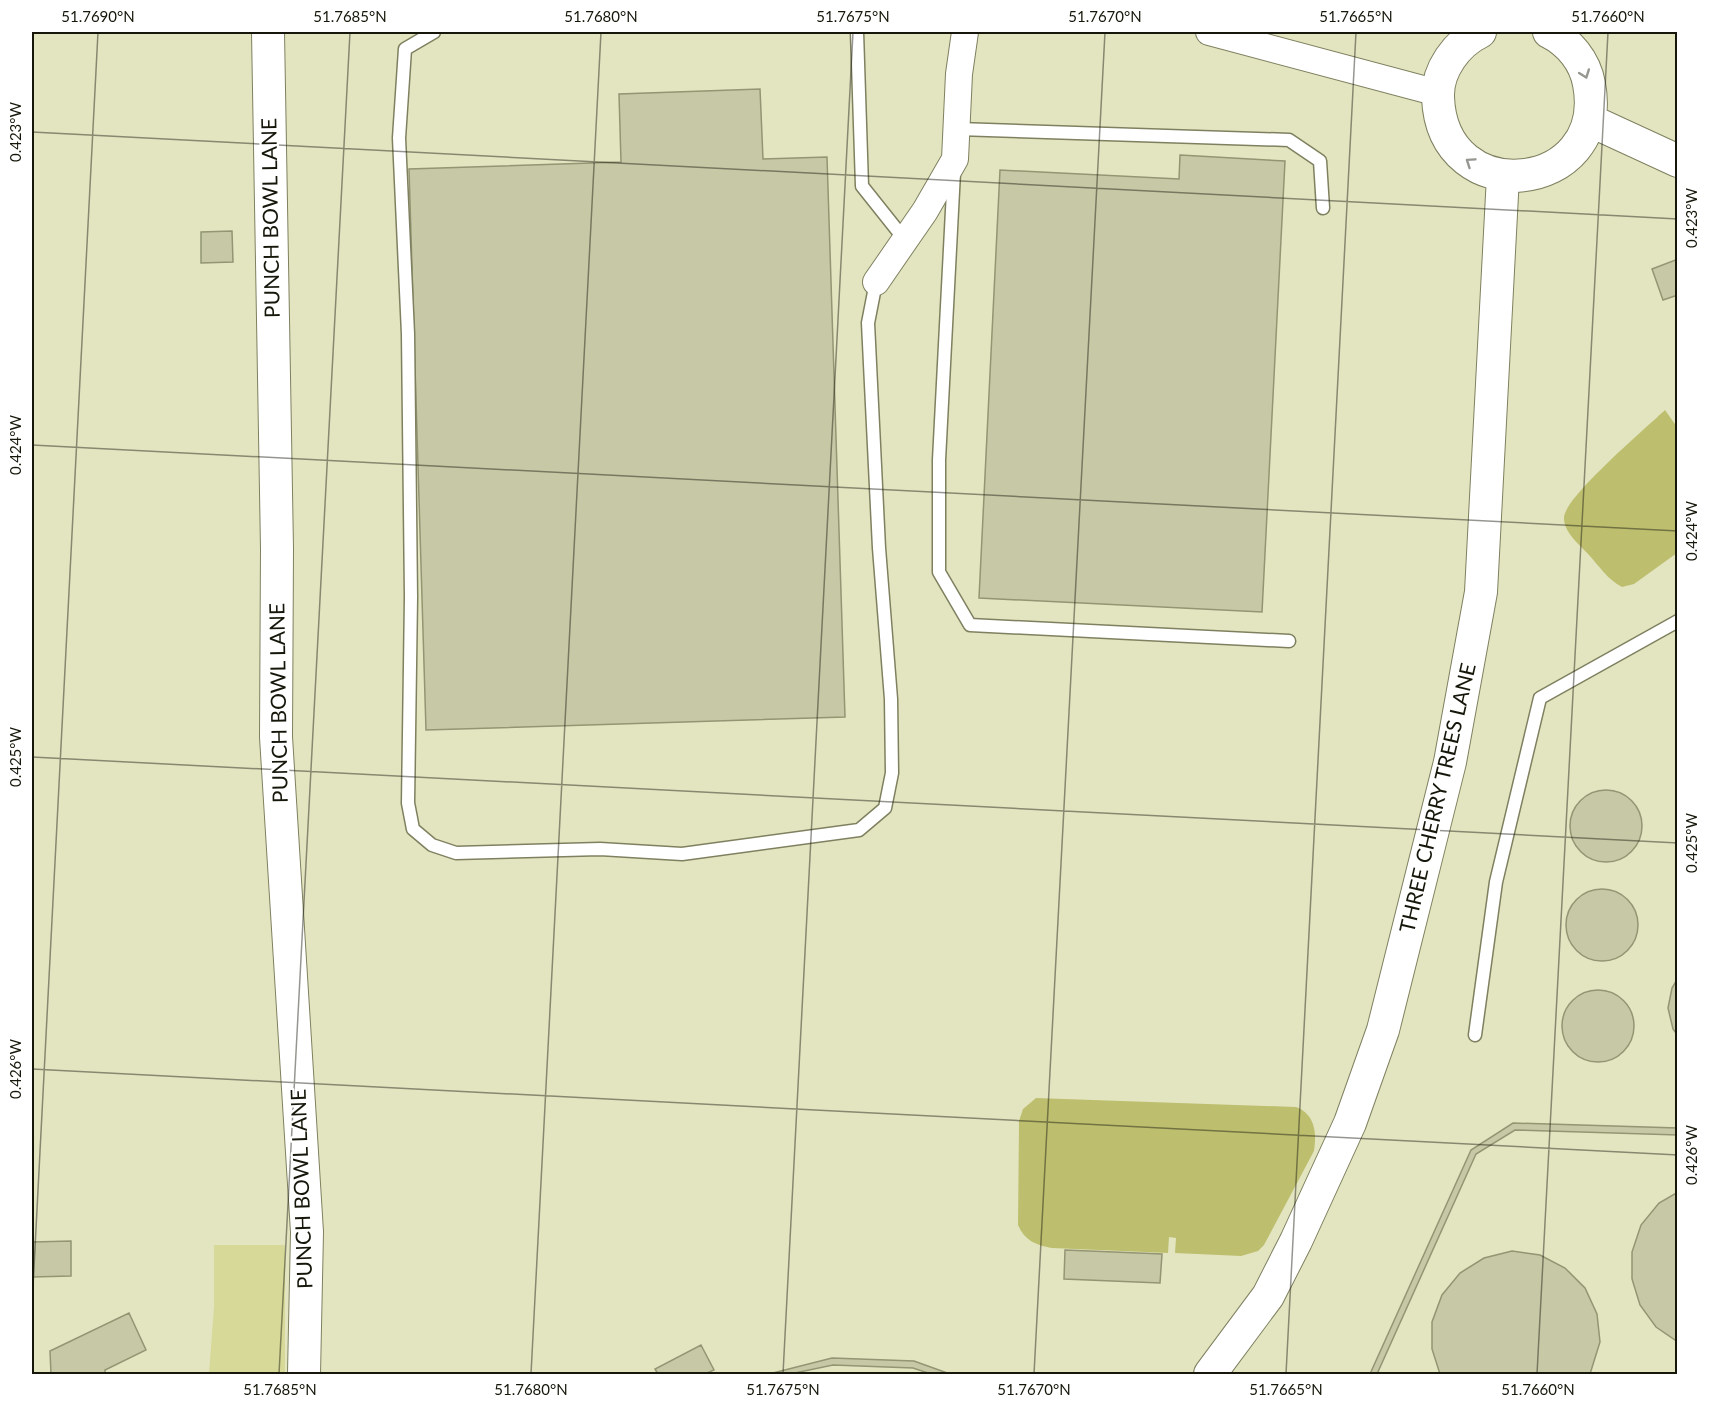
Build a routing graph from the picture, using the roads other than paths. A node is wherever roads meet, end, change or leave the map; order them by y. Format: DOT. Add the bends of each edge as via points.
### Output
graph roads {
  1 [pos="268,32"];
  2 [pos="434,32"];
  3 [pos="857,32"];
  4 [pos="964,32"];
  5 [pos="1209,32"];
  6 [pos="1480,32"];
  7 [pos="1549,32"];
  8 [pos="1438,93"];
  9 [pos="1589,120"];
  10 [pos="958,129"];
  11 [pos="955,159"];
  12 [pos="1677,162"];
  13 [pos="1503,176"];
  14 [pos="1323,208"];
  15 [pos="904,240"];
  16 [pos="876,282"];
  17 [pos="1677,621"];
  18 [pos="1289,641"];
  19 [pos="1475,1035"];
  20 [pos="304,1374"];
  21 [pos="1210,1374"];
  1 -- 20 [label="street, PUNCH BOWL LANE" via="278,549 276,737 307,1232"];
  2 -- 16 [label="lane" via="405,49 399,138 408,334 408,803 413,830 432,845 456,853 600,849 682,854 859,830 885,808 892,773 891,699 868,323"];
  3 -- 15 [label="lane" via="862,186"];
  4 -- 10 [label="street" via="958,74"];
  5 -- 8 [label="street"];
  6 -- 8 [label="street" via="1455,51 1443,71"];
  7 -- 9 [label="street, one-way" via="1576,53 1587,74"];
  13 -- 8 [label="street, one-way" via="1481,170 1461,156 1447,138 1439,116"];
  9 -- 12 [label="street"];
  9 -- 13 [label="street" via="1580,141 1566,158 1525,177"];
  10 -- 11 [label="street"];
  10 -- 14 [label="lane" via="1289,140 1320,161"];
  11 -- 15 [label="street"];
  11 -- 18 [label="lane" via="939,460 939,572 970,624"];
  13 -- 21 [label="street, THREE CHERRY TREES LANE" via="1481,592 1450,762 1383,1030 1350,1123 1268,1296"];
  15 -- 16 [label="street"];
  17 -- 19 [label="lane" via="1540,698 1496,882"];
}
